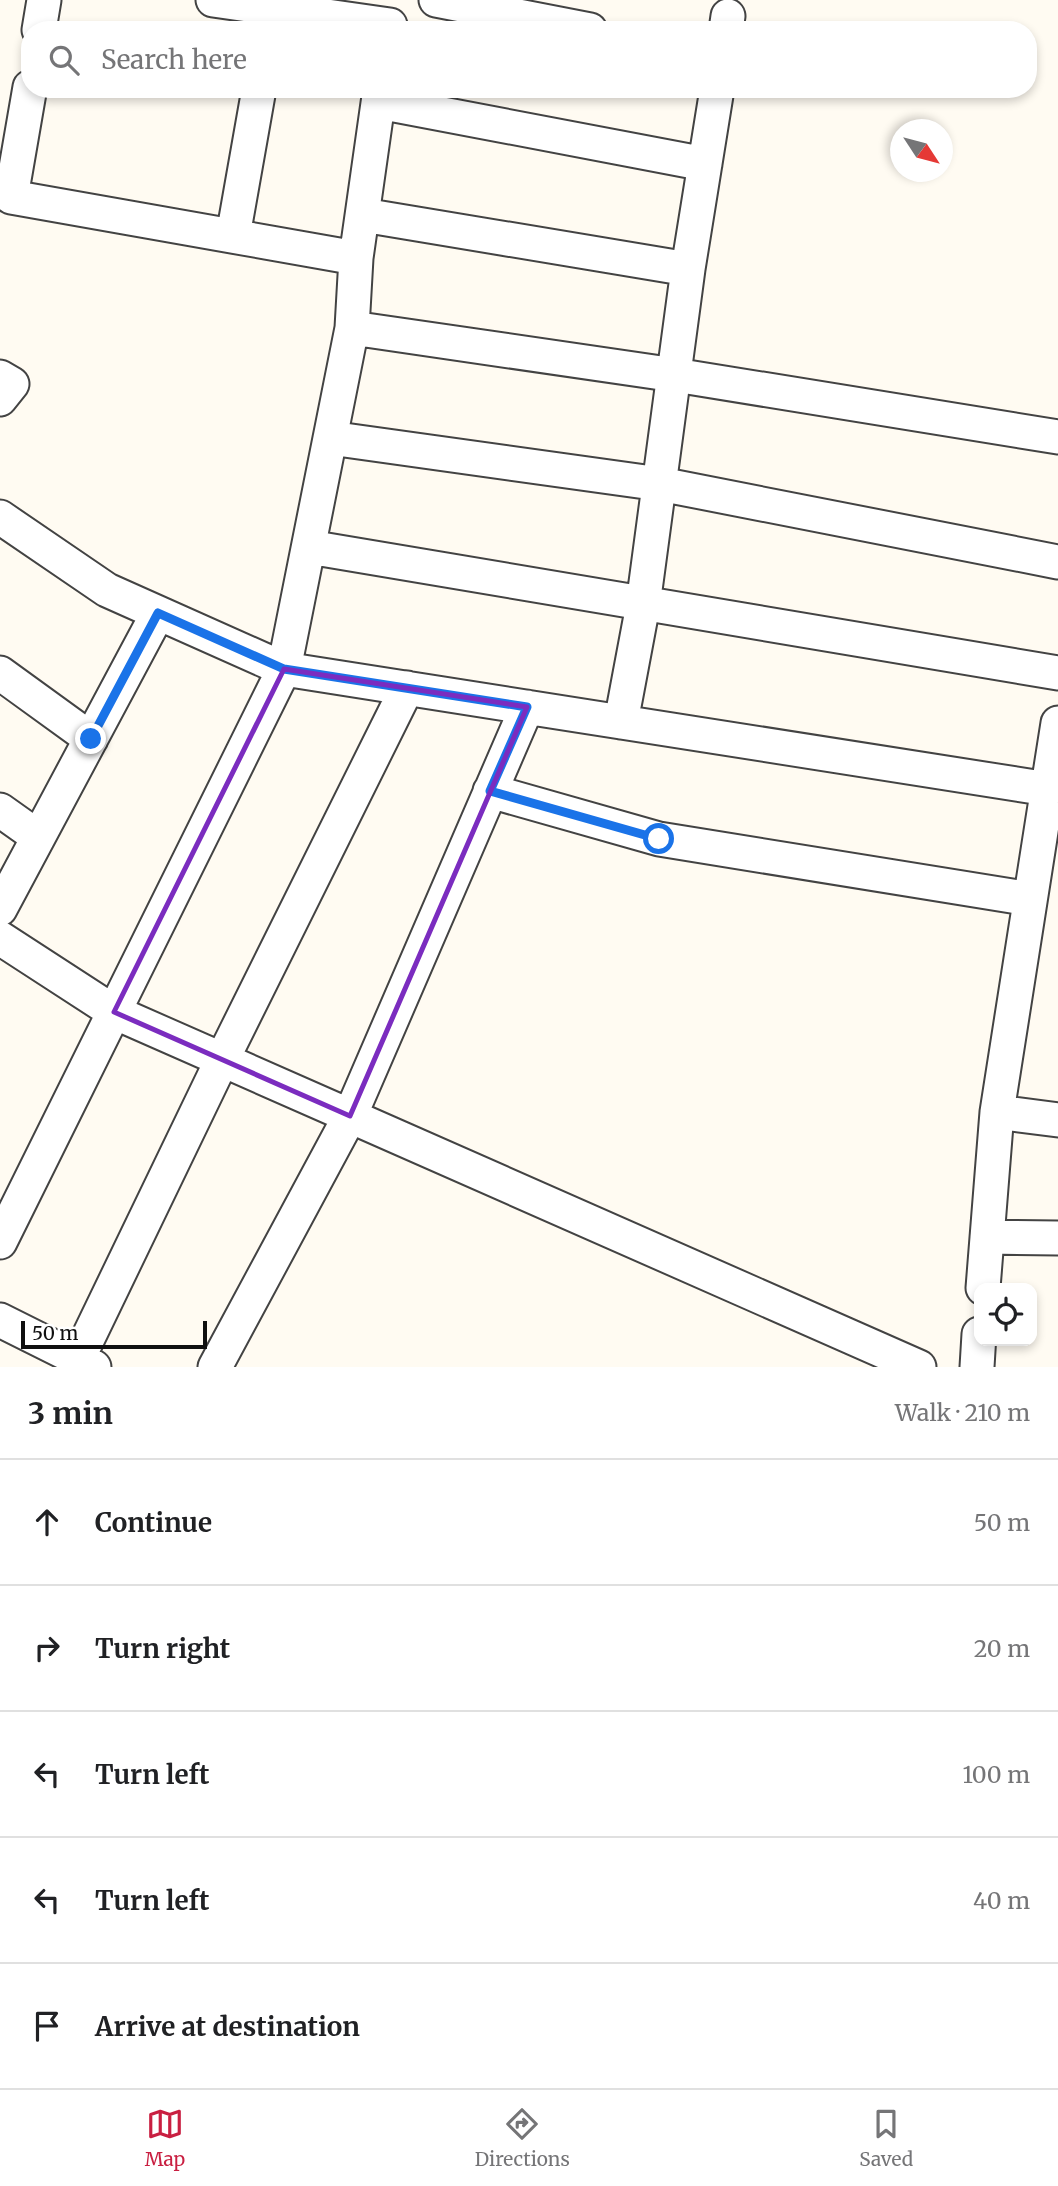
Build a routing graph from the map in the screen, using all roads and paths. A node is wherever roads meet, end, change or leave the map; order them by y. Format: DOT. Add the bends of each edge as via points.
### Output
graph roads {
  1 [pos="44,0"];
  2 [pos="213,0"];
  3 [pos="436,0"];
  4 [pos="273,13"];
  5 [pos="391,18"];
  6 [pos="40,21"];
  7 [pos="544,21"];
  8 [pos="28,98"];
  9 [pos="257,98"];
  10 [pos="380,98"];
  11 [pos="390,98"];
  12 [pos="716,98"];
  13 [pos="705,164"];
  14 [pos="363,215"];
  15 [pos="233,236"];
  16 [pos="356,258"];
  17 [pos="688,269"];
  18 [pos="352,328"];
  19 [pos="675,375"];
  20 [pos="0,377"];
  21 [pos="0,399"];
  22 [pos="1058,437"];
  23 [pos="330,438"];
  24 [pos="660,484"];
  25 [pos="0,517"];
  26 [pos="309,547"];
  27 [pos="1058,562"];
  28 [pos="643,605"];
  29 [pos="158,613"];
  30 [pos="284,669"];
  31 [pos="0,673"];
  32 [pos="1058,673"];
  33 [pos="407,688"];
  34 [pos="527,707"];
  35 [pos="621,722"];
  36 [pos="1057,738"];
  37 [pos="91,739"];
  38 [pos="1048,789"];
  39 [pos="490,791"];
  40 [pos="0,810"];
  41 [pos="38,837"];
  42 [pos="1030,898"];
  43 [pos="0,909"];
  44 [pos="0,938"];
  45 [pos="114,1012"];
  46 [pos="222,1060"];
  47 [pos="997,1112"];
  48 [pos="350,1116"];
  49 [pos="1058,1120"];
  50 [pos="987,1237"];
  51 [pos="1058,1238"];
  52 [pos="0,1242"];
  53 [pos="983,1283"];
  54 [pos="0,1320"];
  55 [pos="978,1346"];
  56 [pos="83,1364"];
  57 [pos="215,1367"];
  58 [pos="919,1367"];
  59 [pos="976,1367"];
  1 -- 6 [label="street"];
  2 -- 4 [label="street"];
  3 -- 7 [label="street"];
  4 -- 5 [label="street"];
  8 -- 15 [label="street" via="12,197"];
  9 -- 15 [label="street"];
  10 -- 14 [label="street"];
  11 -- 13 [label="street"];
  12 -- 13 [label="street"];
  13 -- 17 [label="street"];
  14 -- 16 [label="street"];
  14 -- 17 [label="street"];
  15 -- 16 [label="street"];
  16 -- 18 [label="street"];
  17 -- 19 [label="street"];
  18 -- 19 [label="street"];
  18 -- 23 [label="street"];
  19 -- 22 [label="street"];
  19 -- 24 [label="street"];
  20 -- 21 [label="street" via="12,384"];
  23 -- 24 [label="street"];
  23 -- 26 [label="street"];
  24 -- 27 [label="street"];
  24 -- 28 [label="street"];
  25 -- 29 [label="street" via="107,590"];
  26 -- 28 [label="street"];
  26 -- 30 [label="street"];
  28 -- 32 [label="street"];
  28 -- 35 [label="street"];
  29 -- 30 [label="street"];
  29 -- 37 [label="street"];
  30 -- 33 [label="street"];
  30 -- 45 [label="street"];
  31 -- 37 [label="street"];
  33 -- 34 [label="street"];
  33 -- 46 [label="street"];
  34 -- 35 [label="street"];
  34 -- 39 [label="street"];
  35 -- 38 [label="street"];
  36 -- 38 [label="street"];
  37 -- 41 [label="street"];
  38 -- 42 [label="street"];
  39 -- 42 [label="street" via="659,839"];
  39 -- 48 [label="street"];
  40 -- 41 [label="street"];
  41 -- 43 [label="street"];
  42 -- 47 [label="street"];
  44 -- 45 [label="street"];
  45 -- 46 [label="street"];
  45 -- 52 [label="street"];
  46 -- 48 [label="street"];
  46 -- 56 [label="street"];
  47 -- 49 [label="street"];
  47 -- 50 [label="street"];
  48 -- 57 [label="street"];
  48 -- 58 [label="street"];
  50 -- 51 [label="street"];
  50 -- 53 [label="street"];
  54 -- 56 [label="street"];
  55 -- 59 [label="street"];
}
